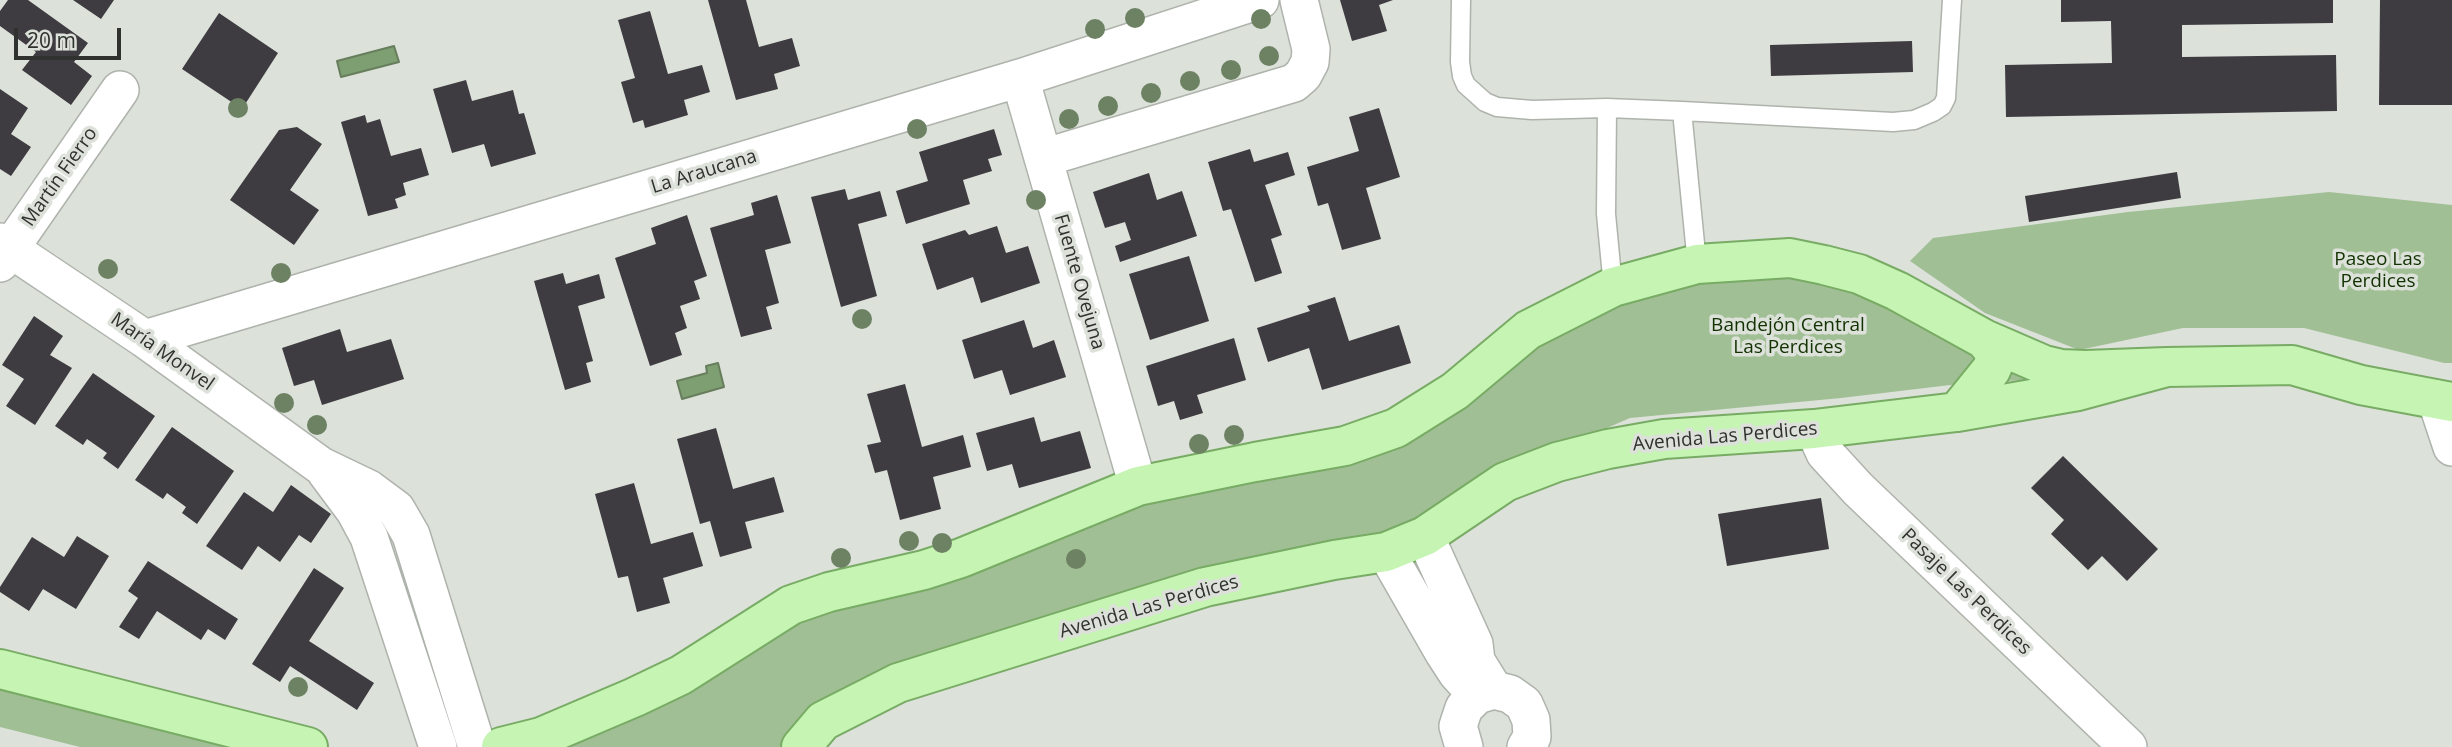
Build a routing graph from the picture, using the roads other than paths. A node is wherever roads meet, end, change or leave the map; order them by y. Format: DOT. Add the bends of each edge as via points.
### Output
graph roads {
  1 [pos="1260,0"];
  2 [pos="1299,0"];
  3 [pos="1461,0"];
  4 [pos="1952,0"];
  5 [pos="1020,78"];
  6 [pos="120,90"];
  7 [pos="1607,108"];
  8 [pos="1682,111"];
  9 [pos="1044,158"];
  10 [pos="3,251"];
  11 [pos="1697,264"];
  12 [pos="1613,287"];
  13 [pos="145,339"];
  14 [pos="1984,339"];
  15 [pos="2167,367"];
  16 [pos="2444,400"];
  17 [pos="1957,412"];
  18 [pos="1814,429"];
  19 [pos="2452,447"];
  20 [pos="321,466"];
  21 [pos="1138,486"];
  22 [pos="1425,536"];
  23 [pos="1386,552"];
  24 [pos="0,669"];
  25 [pos="1485,693"];
  26 [pos="308,747"];
  27 [pos="438,747"];
  28 [pos="477,747"];
  29 [pos="501,747"];
  30 [pos="800,747"];
  31 [pos="1464,747"];
  32 [pos="1526,747"];
  33 [pos="2128,747"];
  1 -- 5 [label="street, La Araucana"];
  2 -- 9 [label="street" via="1311,49 1310,62 1294,83"];
  3 -- 7 [label="lane" via="1462,76 1485,102 1509,109"];
  4 -- 8 [label="lane" via="1948,88 1942,106 1914,120"];
  5 -- 9 [label="street, Fuente Ovejuna"];
  5 -- 13 [label="street, La Araucana"];
  6 -- 10 [label="street, Martín Fierro"];
  7 -- 8 [label="lane"];
  7 -- 12 [label="lane" via="1606,214"];
  8 -- 11 [label="lane"];
  9 -- 21 [label="street, Fuente Ovejuna"];
  10 -- 13 [label="street, María Monvel"];
  11 -- 12 [label="main road"];
  11 -- 14 [label="main road" via="1790,258 1860,274"];
  12 -- 21 [label="main road" via="1528,330 1455,391 1396,428 1345,446"];
  13 -- 20 [label="street, María Monvel"];
  14 -- 15 [label="main road" via="2061,369"];
  14 -- 17 [label="main road" via="1995,352 1995,361"];
  15 -- 16 [label="main road, Avenida Las Perdices" via="2292,365 2361,385"];
  15 -- 17 [label="main road, Avenida Las Perdices" via="2078,391"];
  16 -- 19 [label="street"];
  17 -- 18 [label="main road, Avenida Las Perdices"];
  18 -- 22 [label="main road, Avenida Las Perdices" via="1664,439 1557,462 1505,482"];
  18 -- 33 [label="street, Pasaje Las Perdices" via="1825,453 1858,489"];
  20 -- 27 [label="street, María Monvel" via="369,537"];
  20 -- 28 [label="street, María Monvel" via="369,489 396,509 411,535"];
  21 -- 29 [label="main road" via="961,558 828,592 792,606 681,675 541,737"];
  22 -- 23 [label="main road, Avenida Las Perdices"];
  22 -- 25 [label="street" via="1474,644"];
  23 -- 25 [label="street" via="1457,673"];
  23 -- 30 [label="main road, Avenida Las Perdices" via="1205,587 898,683 823,721"];
  24 -- 26 [label="main road"];
  25 -- 31 [label="street" via="1464,708 1458,726"];
  25 -- 32 [label="street" via="1510,694 1524,704 1532,737"];
}
